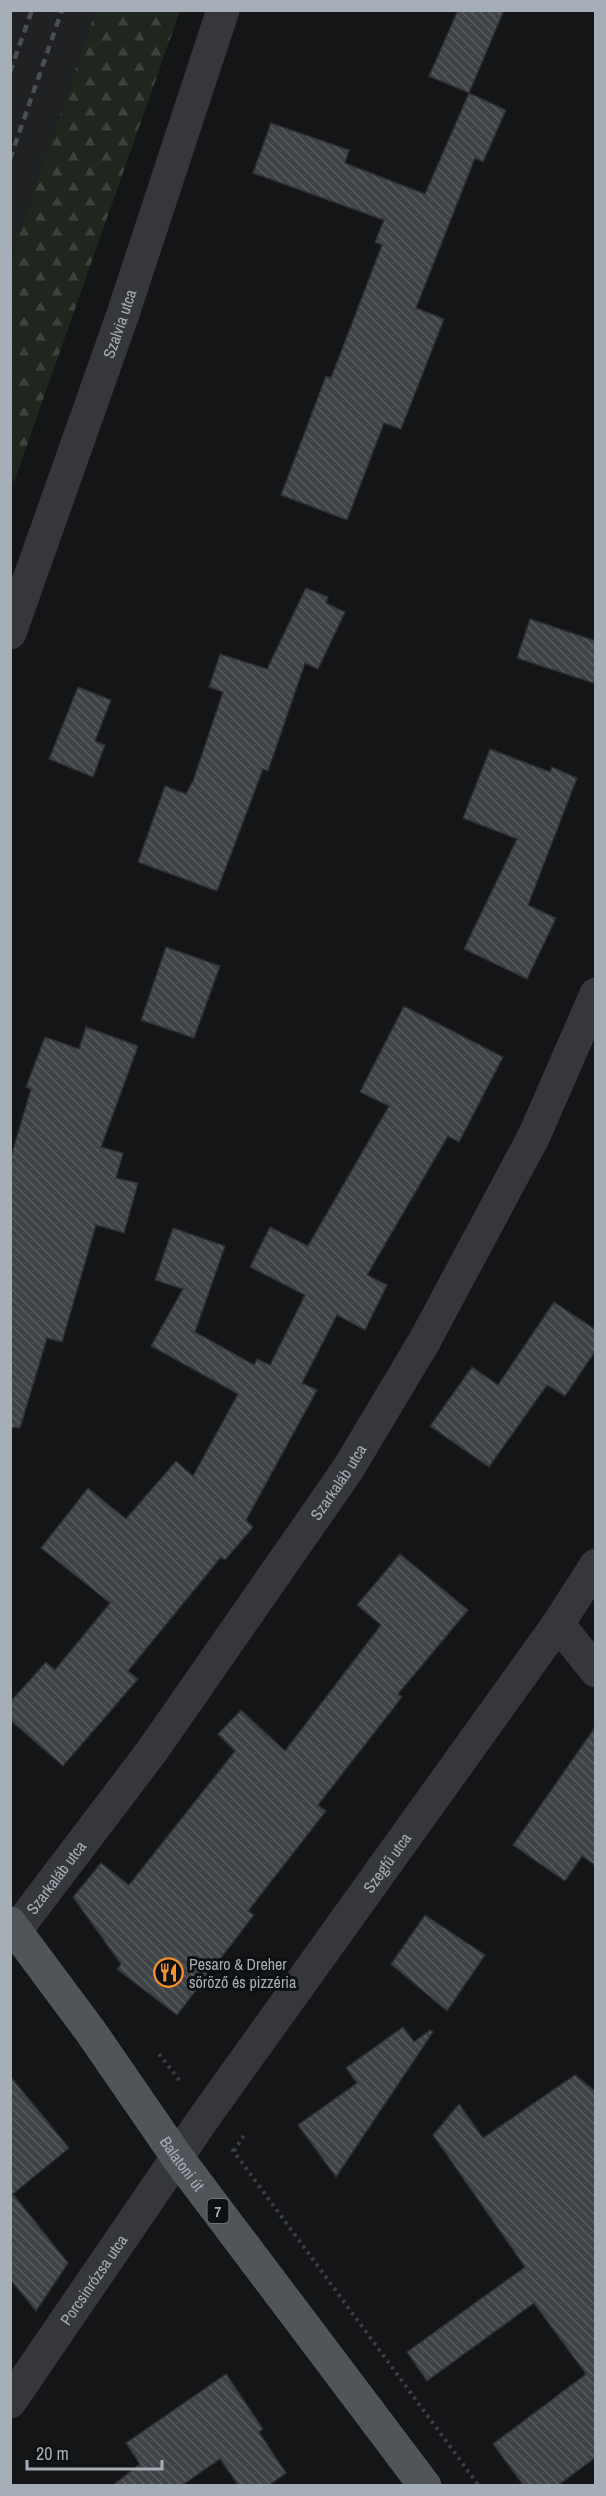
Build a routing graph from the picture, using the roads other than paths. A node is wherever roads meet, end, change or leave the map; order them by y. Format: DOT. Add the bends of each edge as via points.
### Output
graph roads {
  1 [pos="223,10"];
  2 [pos="10,633"];
  3 [pos="596,994"];
  4 [pos="596,1565"];
  5 [pos="558,1624"];
  6 [pos="596,1671"];
  7 [pos="12,1931"];
  8 [pos="177,2157"];
  9 [pos="10,2402"];
  10 [pos="425,2486"];
  1 -- 2 [label="street, Szalvia utca" via="122,317"];
  3 -- 7 [label="street, Szarkaláb utca" via="534,1136 425,1340 348,1469 152,1750"];
  4 -- 5 [label="street, Szegfű utca"];
  5 -- 6 [label="street"];
  5 -- 8 [label="street, Szegfű utca"];
  7 -- 8 [label="main road, Balatoni út / 7" via="91,2032"];
  8 -- 9 [label="street, Porcsinrózsa utca"];
  8 -- 10 [label="main road, Balatoni út / 7"];
}
